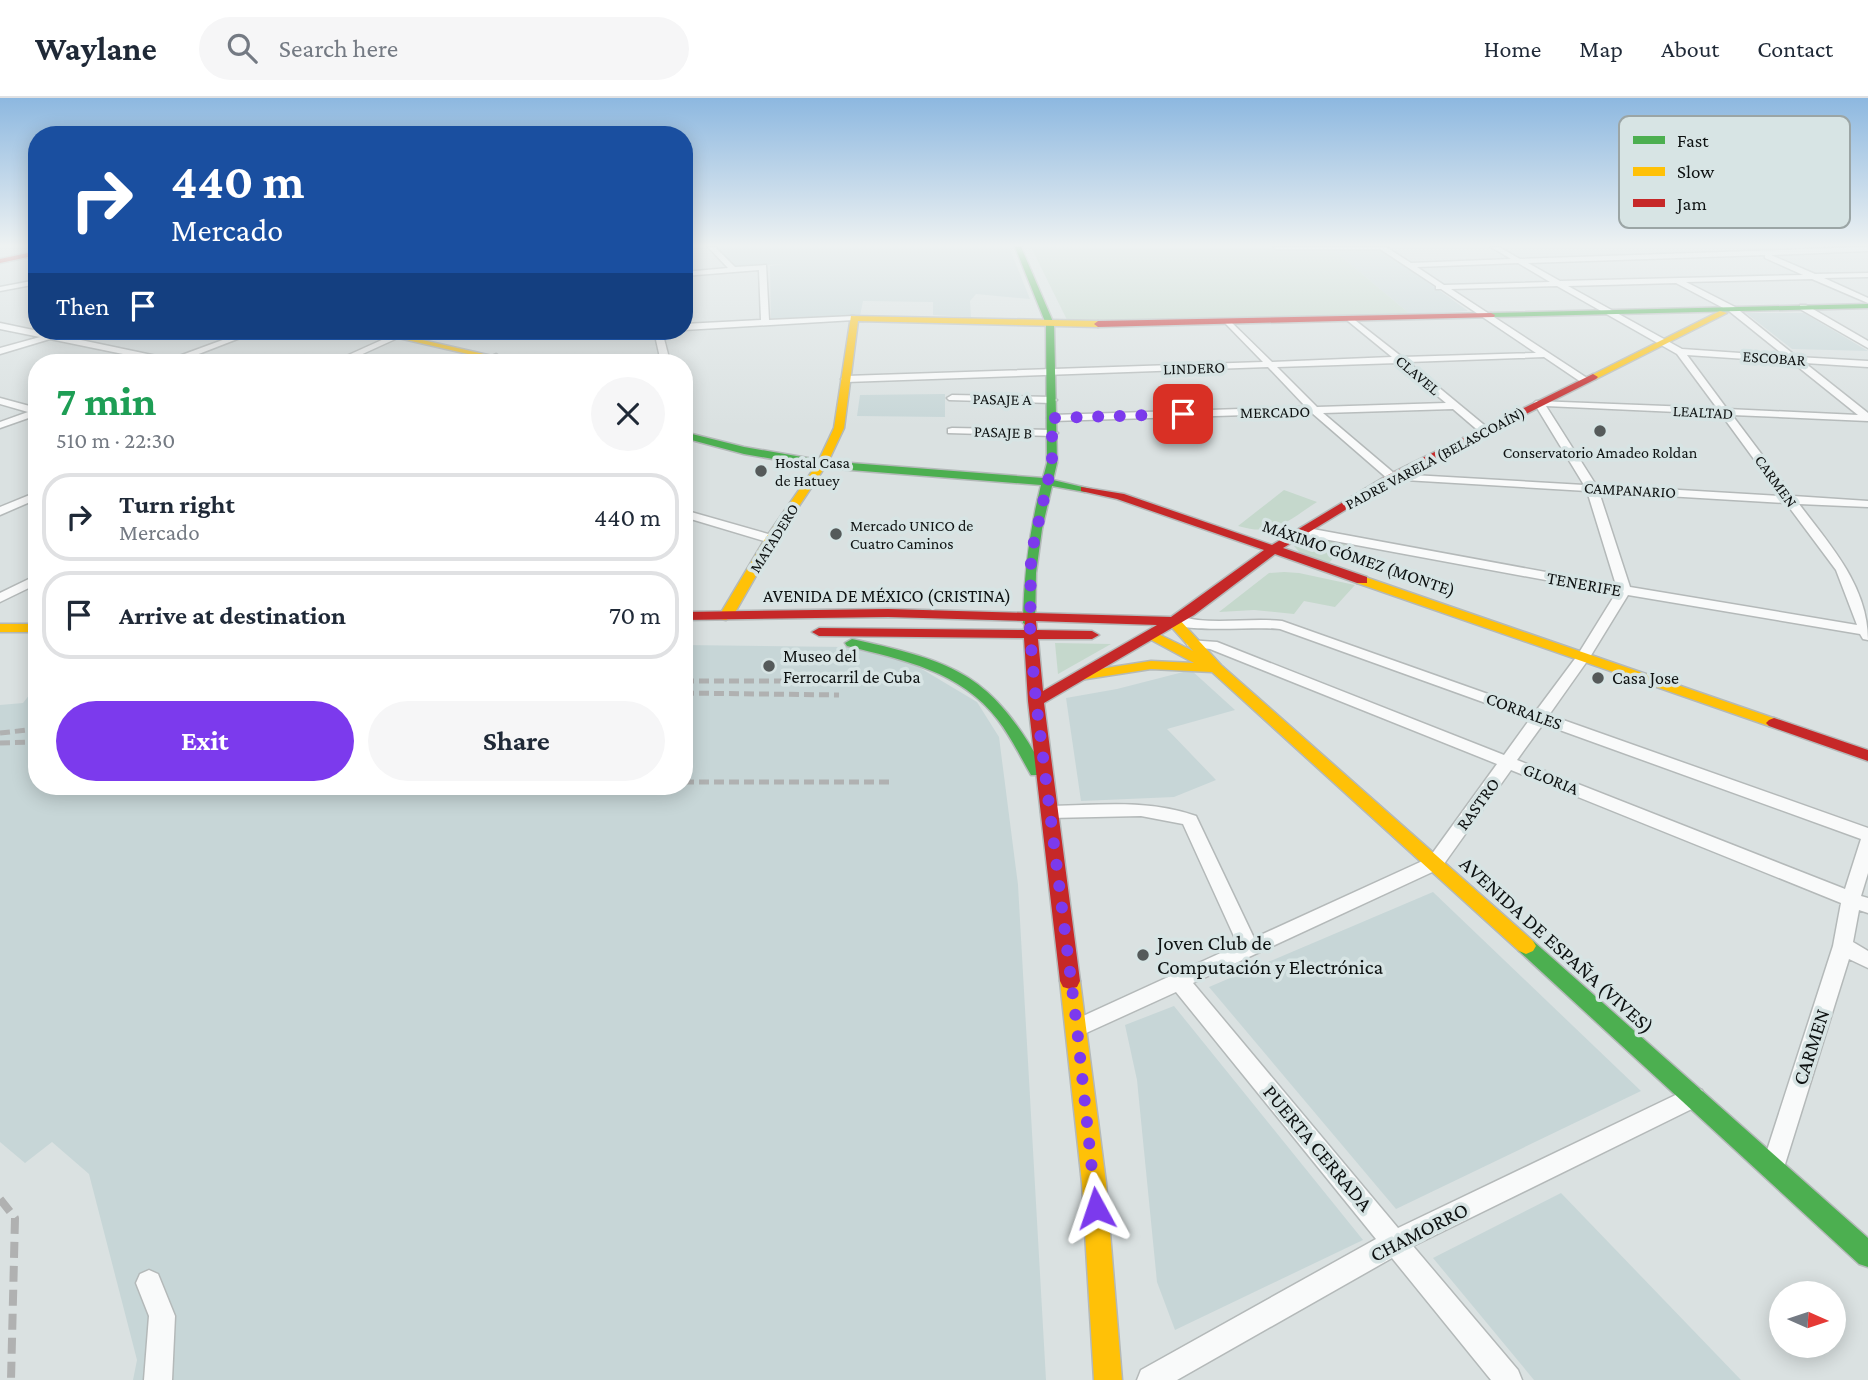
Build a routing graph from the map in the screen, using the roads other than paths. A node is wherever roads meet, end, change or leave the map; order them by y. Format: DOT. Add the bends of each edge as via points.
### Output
graph roads {
  1 [pos="765,307"];
  2 [pos="1043,307"];
  3 [pos="1470,307"];
  4 [pos="1599,307"];
  5 [pos="1728,307"];
  6 [pos="1803,307"];
  7 [pos="1807,307"];
  8 [pos="1732,309"];
  9 [pos="1608,312"];
  10 [pos="1482,315"];
  11 [pos="854,318"];
  12 [pos="1351,319"];
  13 [pos="1228,321"];
  14 [pos="765,323"];
  15 [pos="1050,324"];
  16 [pos="0,326"];
  17 [pos="693,327"];
  18 [pos="28,332"];
  19 [pos="39,340"];
  20 [pos="65,340"];
  21 [pos="230,340"];
  22 [pos="384,340"];
  23 [pos="417,340"];
  24 [pos="1662,341"];
  25 [pos="1868,345"];
  26 [pos="0,351"];
  27 [pos="1680,352"];
  28 [pos="133,354"];
  29 [pos="193,354"];
  30 [pos="355,354"];
  31 [pos="468,354"];
  32 [pos="1542,355"];
  33 [pos="1794,359"];
  34 [pos="1401,361"];
  35 [pos="1868,364"];
  36 [pos="1271,366"];
  37 [pos="1052,372"];
  38 [pos="846,379"];
  39 [pos="1584,380"];
  40 [pos="952,398"];
  41 [pos="1052,400"];
  42 [pos="0,401"];
  43 [pos="1539,402"];
  44 [pos="1455,406"];
  45 [pos="28,409"];
  46 [pos="1315,411"];
  47 [pos="1726,413"];
  48 [pos="28,414"];
  49 [pos="1868,418"];
  50 [pos="0,425"];
  51 [pos="1053,426"];
  52 [pos="952,430"];
  53 [pos="1485,431"];
  54 [pos="693,438"];
  55 [pos="822,464"];
  56 [pos="1392,477"];
  57 [pos="1049,482"];
  58 [pos="1592,488"];
  59 [pos="0,499"];
  60 [pos="28,499"];
  61 [pos="1788,499"];
  62 [pos="17,504"];
  63 [pos="1868,504"];
  64 [pos="28,507"];
  65 [pos="0,511"];
  66 [pos="693,516"];
  67 [pos="1302,531"];
  68 [pos="771,539"];
  69 [pos="1273,549"];
  70 [pos="1247,572"];
  71 [pos="1341,573"];
  72 [pos="28,584"];
  73 [pos="1624,590"];
  74 [pos="0,598"];
  75 [pos="0,612"];
  76 [pos="28,612"];
  77 [pos="1029,615"];
  78 [pos="693,616"];
  79 [pos="726,616"];
  80 [pos="1173,621"];
  81 [pos="1217,625"];
  82 [pos="0,628"];
  83 [pos="28,628"];
  84 [pos="693,629"];
  85 [pos="743,629"];
  86 [pos="782,631"];
  87 [pos="1868,633"];
  88 [pos="1030,634"];
  89 [pos="1149,635"];
  90 [pos="1193,643"];
  91 [pos="1212,645"];
  92 [pos="1583,657"];
  93 [pos="1216,668"];
  94 [pos="1080,676"];
  95 [pos="1036,701"];
  96 [pos="1539,717"];
  97 [pos="1868,756"];
  98 [pos="1509,762"];
  99 [pos="1049,804"];
  100 [pos="1868,835"];
  101 [pos="1868,843"];
  102 [pos="1435,863"];
  103 [pos="1859,903"];
  104 [pos="1843,946"];
  105 [pos="1250,949"];
  106 [pos="1868,960"];
  107 [pos="1181,982"];
  108 [pos="1077,1028"];
  109 [pos="1695,1097"];
  110 [pos="1773,1169"];
  111 [pos="1395,1242"];
  112 [pos="1868,1255"];
  113 [pos="149,1283"];
  114 [pos="158,1380"];
  115 [pos="1108,1380"];
  116 [pos="1151,1380"];
  117 [pos="1508,1380"];
  1 -- 14 [label="street"];
  2 -- 15 [label="main road"];
  3 -- 10 [label="street"];
  4 -- 9 [label="street, CARMEN"];
  5 -- 8 [label="street"];
  6 -- 7 [label="main road, PADRE VARELA (BELASCOAÍN)"];
  6 -- 8 [label="main road, PADRE VARELA (BELASCOAÍN)"];
  6 -- 25 [label="street"];
  8 -- 9 [label="main road"];
  8 -- 24 [label="main road, PADRE VARELA (BELASCOAÍN)"];
  8 -- 33 [label="street"];
  9 -- 10 [label="main road"];
  9 -- 24 [label="street, CARMEN"];
  10 -- 12 [label="main road"];
  10 -- 32 [label="street"];
  11 -- 14 [label="street"];
  11 -- 15 [label="main road"];
  11 -- 38 [label="main road, MATADERO"];
  12 -- 13 [label="main road"];
  12 -- 34 [label="street, CLAVEL"];
  13 -- 15 [label="main road"];
  13 -- 36 [label="street"];
  14 -- 17 [label="street"];
  15 -- 37 [label="main road"];
  16 -- 18 [label="street"];
  19 -- 26 [label="street"];
  20 -- 28 [label="street"];
  21 -- 29 [label="street"];
  22 -- 30 [label="street"];
  23 -- 31 [label="main road"];
  24 -- 27 [label="street, CARMEN"];
  24 -- 39 [label="main road, PADRE VARELA (BELASCOAÍN)"];
  27 -- 33 [label="street, ESCOBAR"];
  27 -- 47 [label="street, CARMEN"];
  32 -- 34 [label="street, LINDERO"];
  32 -- 39 [label="street"];
  33 -- 35 [label="street, ESCOBAR"];
  33 -- 49 [label="street"];
  34 -- 36 [label="street, LINDERO"];
  34 -- 44 [label="street, CLAVEL"];
  36 -- 37 [label="street, LINDERO"];
  36 -- 46 [label="street"];
  37 -- 38 [label="street, LINDERO"];
  37 -- 41 [label="main road"];
  38 -- 55 [label="main road, MATADERO" via="839,428"];
  39 -- 43 [label="main road, PADRE VARELA (BELASCOAÍN)"];
  40 -- 41 [label="street, PASAJE A"];
  41 -- 51 [label="main road"];
  42 -- 45 [label="street"];
  43 -- 47 [label="street, LEALTAD"];
  43 -- 53 [label="main road, PADRE VARELA (BELASCOAÍN)"];
  43 -- 58 [label="street"];
  44 -- 46 [label="street, MERCADO"];
  44 -- 53 [label="street, CLAVEL"];
  46 -- 51 [label="street, MERCADO"];
  46 -- 56 [label="street"];
  47 -- 49 [label="street, LEALTAD"];
  47 -- 61 [label="street, CARMEN"];
  48 -- 50 [label="street"];
  51 -- 52 [label="street, PASAJE B"];
  51 -- 57 [label="main road"];
  53 -- 56 [label="main road, PADRE VARELA (BELASCOAÍN)"];
  54 -- 55 [label="main road, MÁXIMO GÓMEZ (MONTE)" via="738,452"];
  55 -- 57 [label="main road, MÁXIMO GÓMEZ (MONTE)"];
  55 -- 68 [label="main road, MATADERO"];
  56 -- 58 [label="street, CAMPANARIO"];
  56 -- 67 [label="main road, PADRE VARELA (BELASCOAÍN)"];
  57 -- 69 [label="main road, MÁXIMO GÓMEZ (MONTE)" via="1142,502"];
  57 -- 77 [label="main road" via="1031,555"];
  58 -- 61 [label="street, CAMPANARIO"];
  58 -- 73 [label="street"];
  59 -- 62 [label="street"];
  60 -- 62 [label="street"];
  61 -- 63 [label="street, CAMPANARIO"];
  61 -- 87 [label="street, CARMEN" via="1842,570"];
  62 -- 64 [label="street"];
  62 -- 65 [label="street"];
  66 -- 68 [label="street"];
  67 -- 69 [label="main road, PADRE VARELA (BELASCOAÍN)"];
  67 -- 73 [label="street, TENERIFE"];
  68 -- 79 [label="main road, MATADERO"];
  69 -- 70 [label="main road, PADRE VARELA (BELASCOAÍN)"];
  69 -- 71 [label="main road, MÁXIMO GÓMEZ (MONTE)"];
  70 -- 71 [label="main road" via="1288,566"];
  70 -- 80 [label="main road, PADRE VARELA (BELASCOAÍN)"];
  71 -- 92 [label="main road, MÁXIMO GÓMEZ (MONTE)"];
  72 -- 74 [label="street"];
  73 -- 87 [label="street, TENERIFE"];
  73 -- 92 [label="street, RASTRO"];
  75 -- 76 [label="main road"];
  77 -- 79 [label="main road, AVENIDA DE MÉXICO (CRISTINA)"];
  77 -- 80 [label="main road, AVENIDA DE MÉXICO (CRISTINA)"];
  77 -- 88 [label="main road"];
  78 -- 79 [label="main road, AVENIDA DE MÉXICO (CRISTINA)"];
  79 -- 85 [label="main road"];
  80 -- 81 [label="street, CORRALES"];
  80 -- 89 [label="main road, PADRE VARELA (BELASCOAÍN)"];
  80 -- 90 [label="main road, AVENIDA DE ESPAÑA (VIVES)"];
  81 -- 91 [label="street" via="1206,632"];
  81 -- 96 [label="street, CORRALES" via="1282,625"];
  82 -- 83 [label="main road"];
  84 -- 85 [label="main road"];
  85 -- 86 [label="main road"];
  88 -- 89 [label="main road, AVENIDA DE MÉXICO (CRISTINA)"];
  88 -- 95 [label="main road"];
  88 -- 99 [label="main road, AVENIDA DE MÉXICO (CRISTINA)" via="808,632 918,659 987,694 1020,737"];
  89 -- 93 [label="main road, AVENIDA DE ESPAÑA (VIVES)"];
  89 -- 94 [label="main road, PADRE VARELA (BELASCOAÍN)"];
  90 -- 91 [label="street, GLORIA"];
  90 -- 93 [label="main road, AVENIDA DE ESPAÑA (VIVES)"];
  91 -- 98 [label="street, GLORIA"];
  92 -- 96 [label="street, RASTRO"];
  92 -- 97 [label="main road, MÁXIMO GÓMEZ (MONTE)"];
  93 -- 94 [label="main road" via="1151,665"];
  93 -- 102 [label="main road, AVENIDA DE ESPAÑA (VIVES)"];
  94 -- 95 [label="main road, PADRE VARELA (BELASCOAÍN)"];
  95 -- 99 [label="main road"];
  96 -- 98 [label="street, RASTRO"];
  96 -- 100 [label="street, CORRALES"];
  98 -- 102 [label="street, RASTRO"];
  98 -- 103 [label="street, GLORIA"];
  99 -- 105 [label="street" via="1175,813 1190,820"];
  99 -- 108 [label="main road"];
  101 -- 103 [label="street, CARMEN"];
  102 -- 105 [label="street, RASTRO"];
  102 -- 109 [label="main road, AVENIDA DE ESPAÑA (VIVES)"];
  103 -- 104 [label="street, CARMEN"];
  104 -- 106 [label="street"];
  104 -- 110 [label="street, CARMEN"];
  105 -- 107 [label="street, RASTRO"];
  107 -- 108 [label="street, RASTRO"];
  107 -- 111 [label="street, PUERTA CERRADA"];
  108 -- 115 [label="main road"];
  109 -- 110 [label="main road, AVENIDA DE ESPAÑA (VIVES)"];
  109 -- 111 [label="street, CHAMORRO"];
  110 -- 112 [label="main road, AVENIDA DE ESPAÑA (VIVES)"];
  111 -- 116 [label="street, CHAMORRO"];
  111 -- 117 [label="street, PUERTA CERRADA"];
  113 -- 114 [label="street" via="162,1316"];
}
